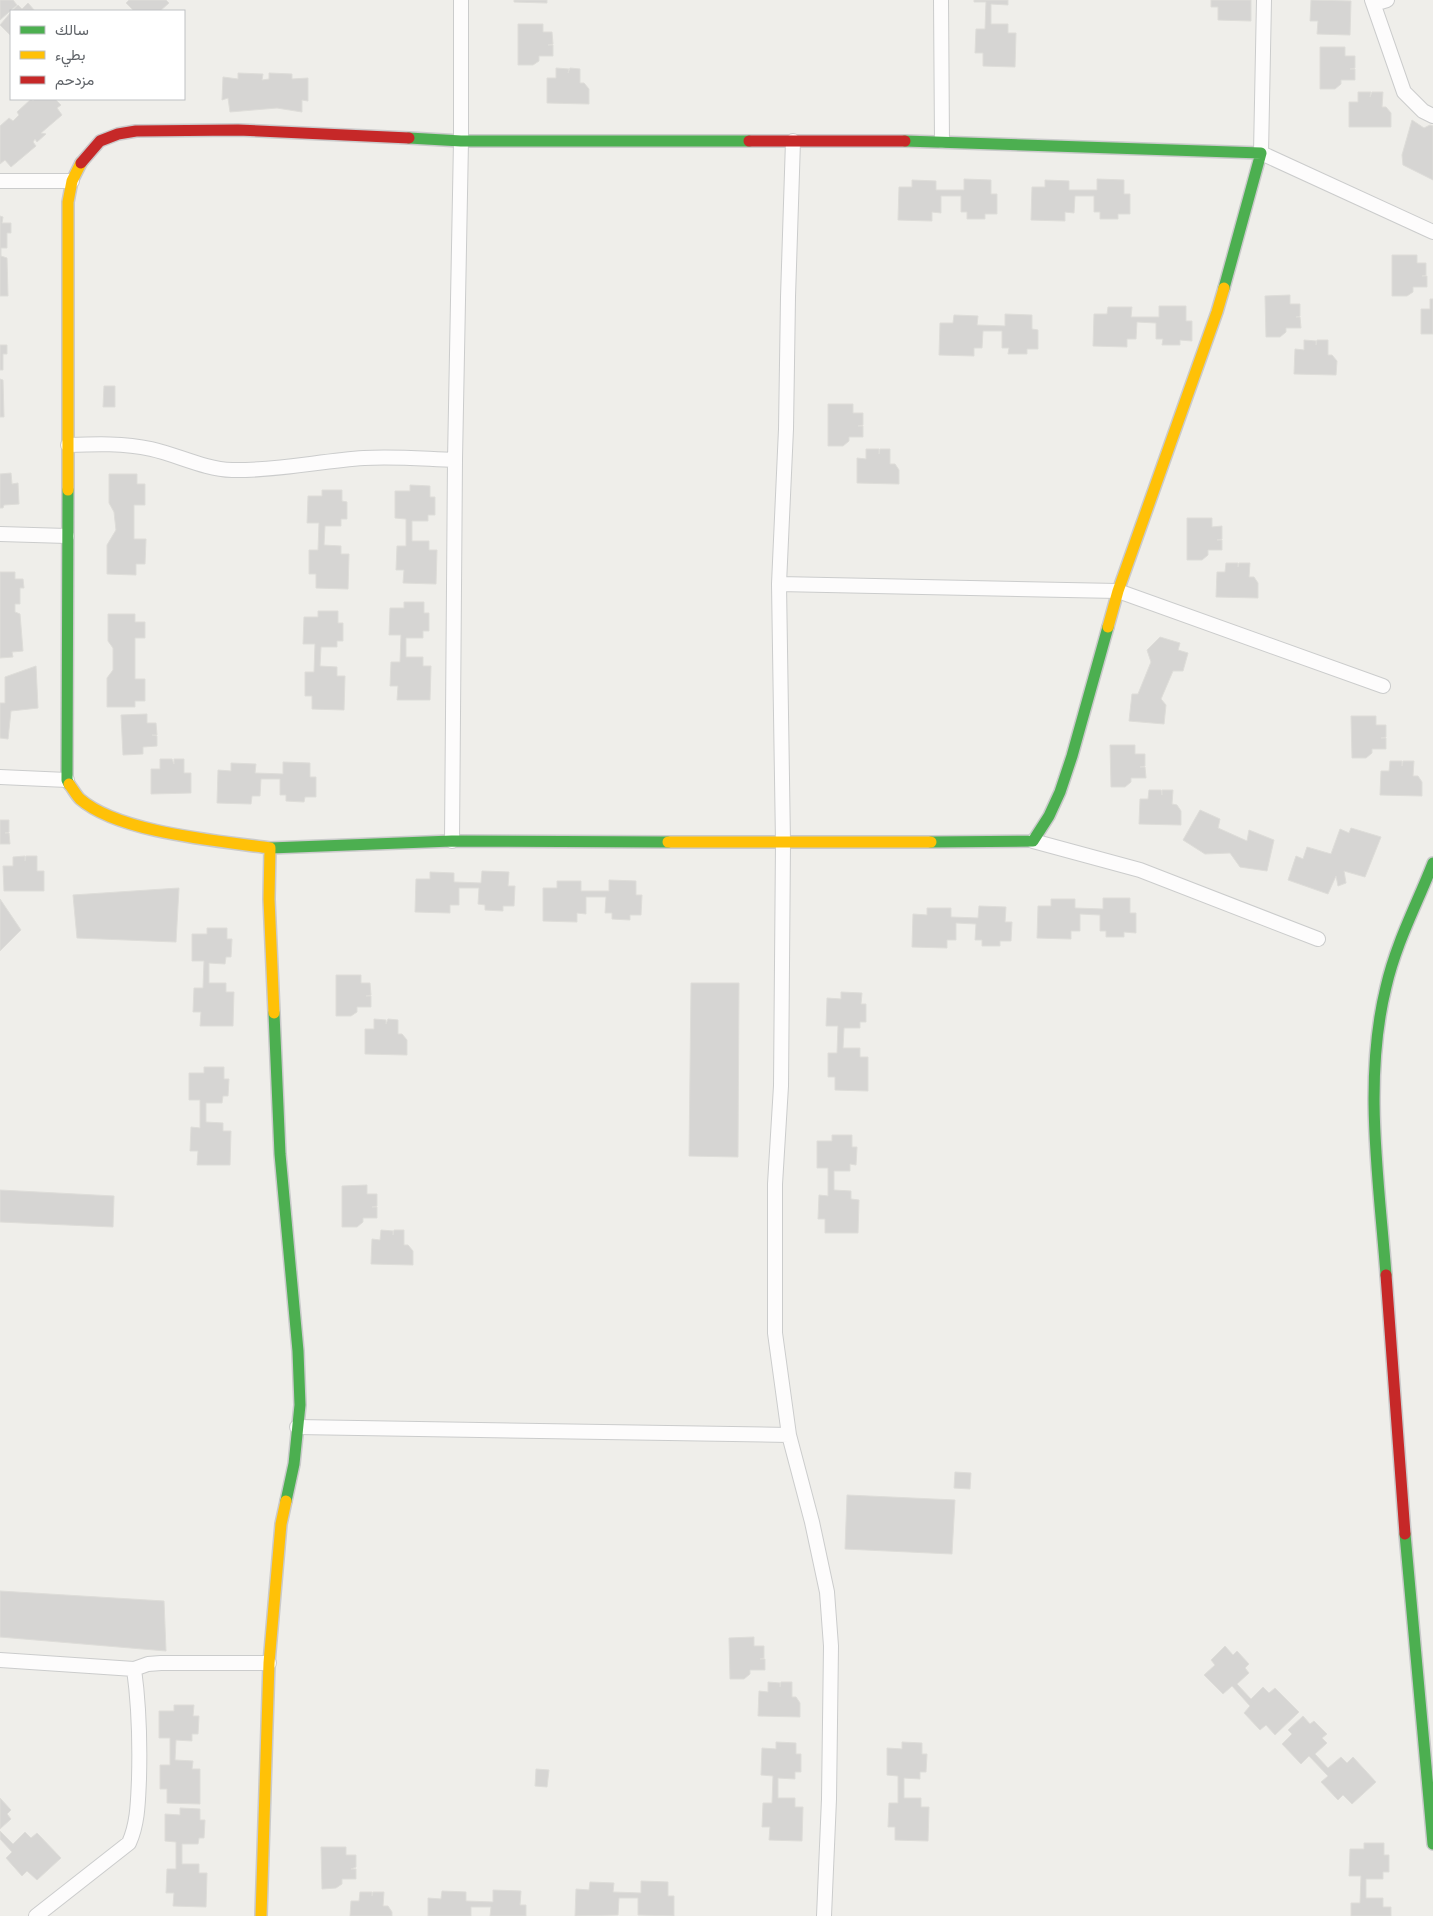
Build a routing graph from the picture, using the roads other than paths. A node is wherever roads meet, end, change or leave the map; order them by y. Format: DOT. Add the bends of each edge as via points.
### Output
graph roads {
  1 [pos="461,0"];
  2 [pos="941,0"];
  3 [pos="1264,0"];
  4 [pos="1378,1"];
  5 [pos="1433,116"];
  6 [pos="793,140"];
  7 [pos="461,141"];
  8 [pos="942,141"];
  9 [pos="1261,153"];
  10 [pos="0,181"];
  11 [pos="72,181"];
  12 [pos="1433,232"];
  13 [pos="68,445"];
  14 [pos="455,460"];
  15 [pos="0,534"];
  16 [pos="67,536"];
  17 [pos="779,584"];
  18 [pos="1118,591"];
  19 [pos="1383,686"];
  20 [pos="0,778"];
  21 [pos="67,780"];
  22 [pos="452,841"];
  23 [pos="1033,841"];
  24 [pos="783,843"];
  25 [pos="270,848"];
  26 [pos="1433,863"];
  27 [pos="1318,939"];
  28 [pos="297,1427"];
  29 [pos="789,1435"];
  30 [pos="0,1660"];
  31 [pos="268,1663"];
  32 [pos="134,1668"];
  33 [pos="1433,1844"];
  34 [pos="36,1916"];
  35 [pos="261,1916"];
  36 [pos="824,1916"];
  1 -- 7 [label="street"];
  2 -- 8 [label="street"];
  3 -- 9 [label="street"];
  4 -- 5 [label="street" via="1404,92 1422,111"];
  6 -- 7 [label="street"];
  6 -- 8 [label="street"];
  6 -- 17 [label="street"];
  7 -- 11 [label="street" via="238,130 136,131 100,140 83,159"];
  7 -- 14 [label="street"];
  8 -- 9 [label="street"];
  9 -- 12 [label="street"];
  9 -- 18 [label="street" via="1217,312"];
  10 -- 11 [label="street"];
  11 -- 13 [label="street" via="68,202 67,260"];
  13 -- 14 [label="street" via="108,443 152,449 230,470 274,469 367,458"];
  13 -- 16 [label="street"];
  14 -- 22 [label="street"];
  15 -- 16 [label="street"];
  16 -- 21 [label="street"];
  17 -- 18 [label="street"];
  17 -- 24 [label="street"];
  18 -- 19 [label="street"];
  18 -- 23 [label="street" via="1066,774 1049,816"];
  20 -- 21 [label="street"];
  21 -- 25 [label="street" via="80,800 102,814 155,830"];
  22 -- 24 [label="street"];
  22 -- 25 [label="street"];
  23 -- 24 [label="street"];
  23 -- 27 [label="street" via="1140,870"];
  24 -- 29 [label="street" via="775,1333"];
  25 -- 28 [label="street" via="269,899 280,1154 298,1351 300,1404"];
  26 -- 33 [label="street" via="1387,979 1375,1046 1373,1078 1400,1481"];
  28 -- 29 [label="street"];
  28 -- 31 [label="street" via="294,1464 281,1524"];
  29 -- 36 [label="street" via="827,1592 829,1799"];
  30 -- 32 [label="street"];
  31 -- 32 [label="street" via="161,1663"];
  31 -- 35 [label="street"];
  32 -- 34 [label="street" via="139,1702 139,1755 134,1831 129,1843"];
}
